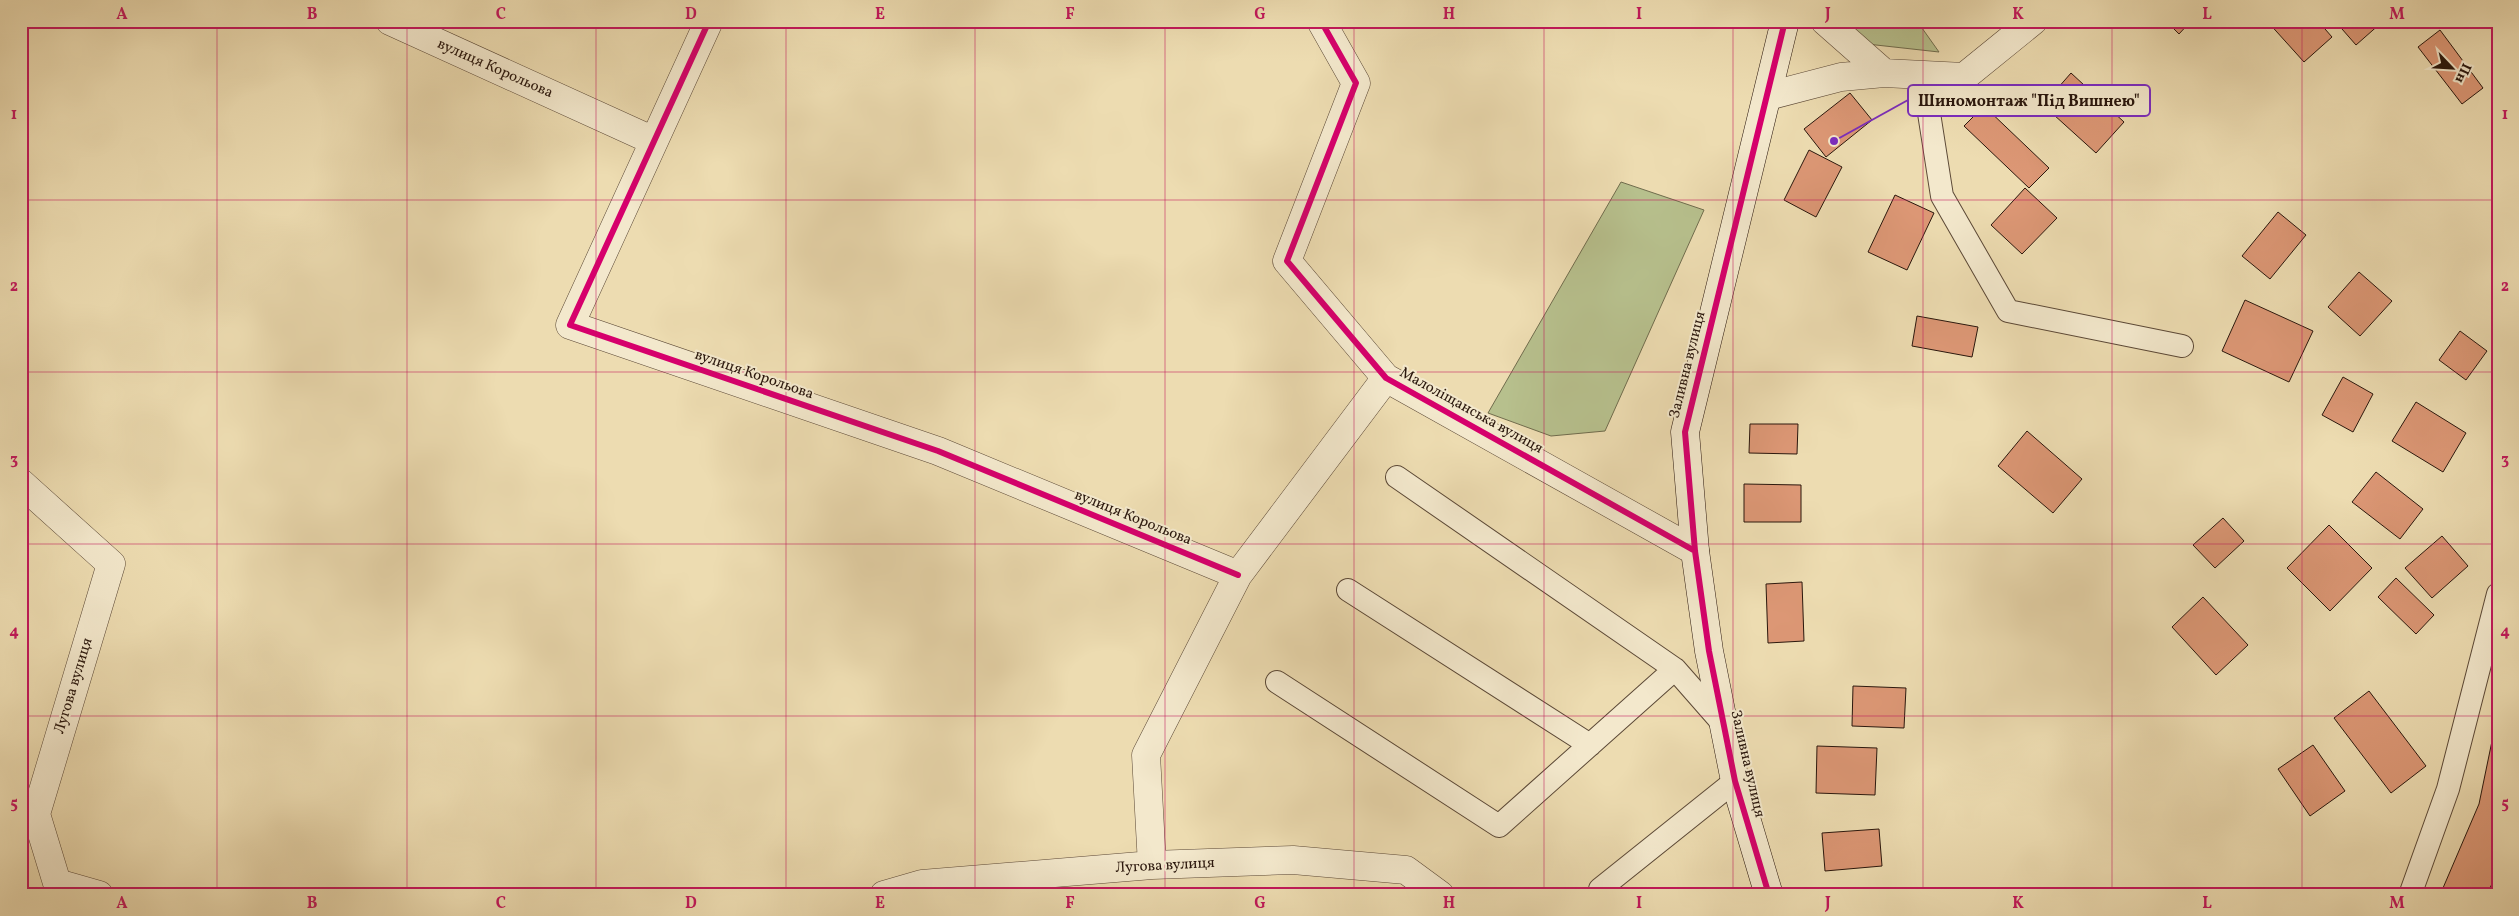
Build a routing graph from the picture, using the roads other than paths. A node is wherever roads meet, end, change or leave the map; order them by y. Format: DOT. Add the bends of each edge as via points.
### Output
graph roads {
  1 [pos="390,21"];
  2 [pos="709,21"];
  3 [pos="1321,21"];
  4 [pos="1785,21"];
  5 [pos="1825,21"];
  6 [pos="2033,21"];
  7 [pos="1884,73"];
  8 [pos="1923,75"];
  9 [pos="1768,96"];
  10 [pos="654,141"];
  11 [pos="2182,346"];
  12 [pos="1386,378"];
  13 [pos="1397,477"];
  14 [pos="21,483"];
  15 [pos="1695,551"];
  16 [pos="1238,575"];
  17 [pos="1348,590"];
  18 [pos="2498,594"];
  19 [pos="1675,669"];
  20 [pos="1277,682"];
  21 [pos="1725,726"];
  22 [pos="1590,745"];
  23 [pos="1735,781"];
  24 [pos="1152,865"];
  25 [pos="1600,889"];
  26 [pos="1768,894"];
  27 [pos="99,895"];
  28 [pos="884,895"];
  29 [pos="1440,895"];
  30 [pos="2410,895"];
  1 -- 10 [label="street, вулиця Корольова"];
  2 -- 10 [label="street, вулиця Корольова"];
  3 -- 12 [label="street, Малоліщанська вулиця" via="1356,83 1287,261"];
  4 -- 9 [label="street, Заливна вулиця"];
  5 -- 7 [label="street"];
  6 -- 8 [label="street" via="1964,76"];
  7 -- 8 [label="street"];
  7 -- 9 [label="street" via="1841,77"];
  8 -- 11 [label="lane" via="1942,196 2008,311"];
  9 -- 15 [label="street, Заливна вулиця" via="1685,432"];
  10 -- 16 [label="street, вулиця Корольова" via="570,325 938,451"];
  12 -- 15 [label="street, Малоліщанська вулиця"];
  12 -- 16 [label="street"];
  13 -- 19 [label="lane"];
  14 -- 27 [label="street, Лугова вулиця" via="111,564 36,814 57,883"];
  15 -- 21 [label="street, Заливна вулиця" via="1709,651"];
  16 -- 24 [label="street" via="1146,754"];
  17 -- 22 [label="lane"];
  18 -- 30 [label="lane" via="2448,789"];
  19 -- 21 [label="lane"];
  19 -- 22 [label="lane"];
  20 -- 22 [label="lane" via="1499,826"];
  21 -- 23 [label="street, Заливна вулиця"];
  23 -- 25 [label="lane"];
  23 -- 26 [label="street, Заливна вулиця"];
  24 -- 28 [label="street, Лугова вулиця" via="922,884"];
  24 -- 29 [label="street, Лугова вулиця" via="1293,860 1406,870"];
}
